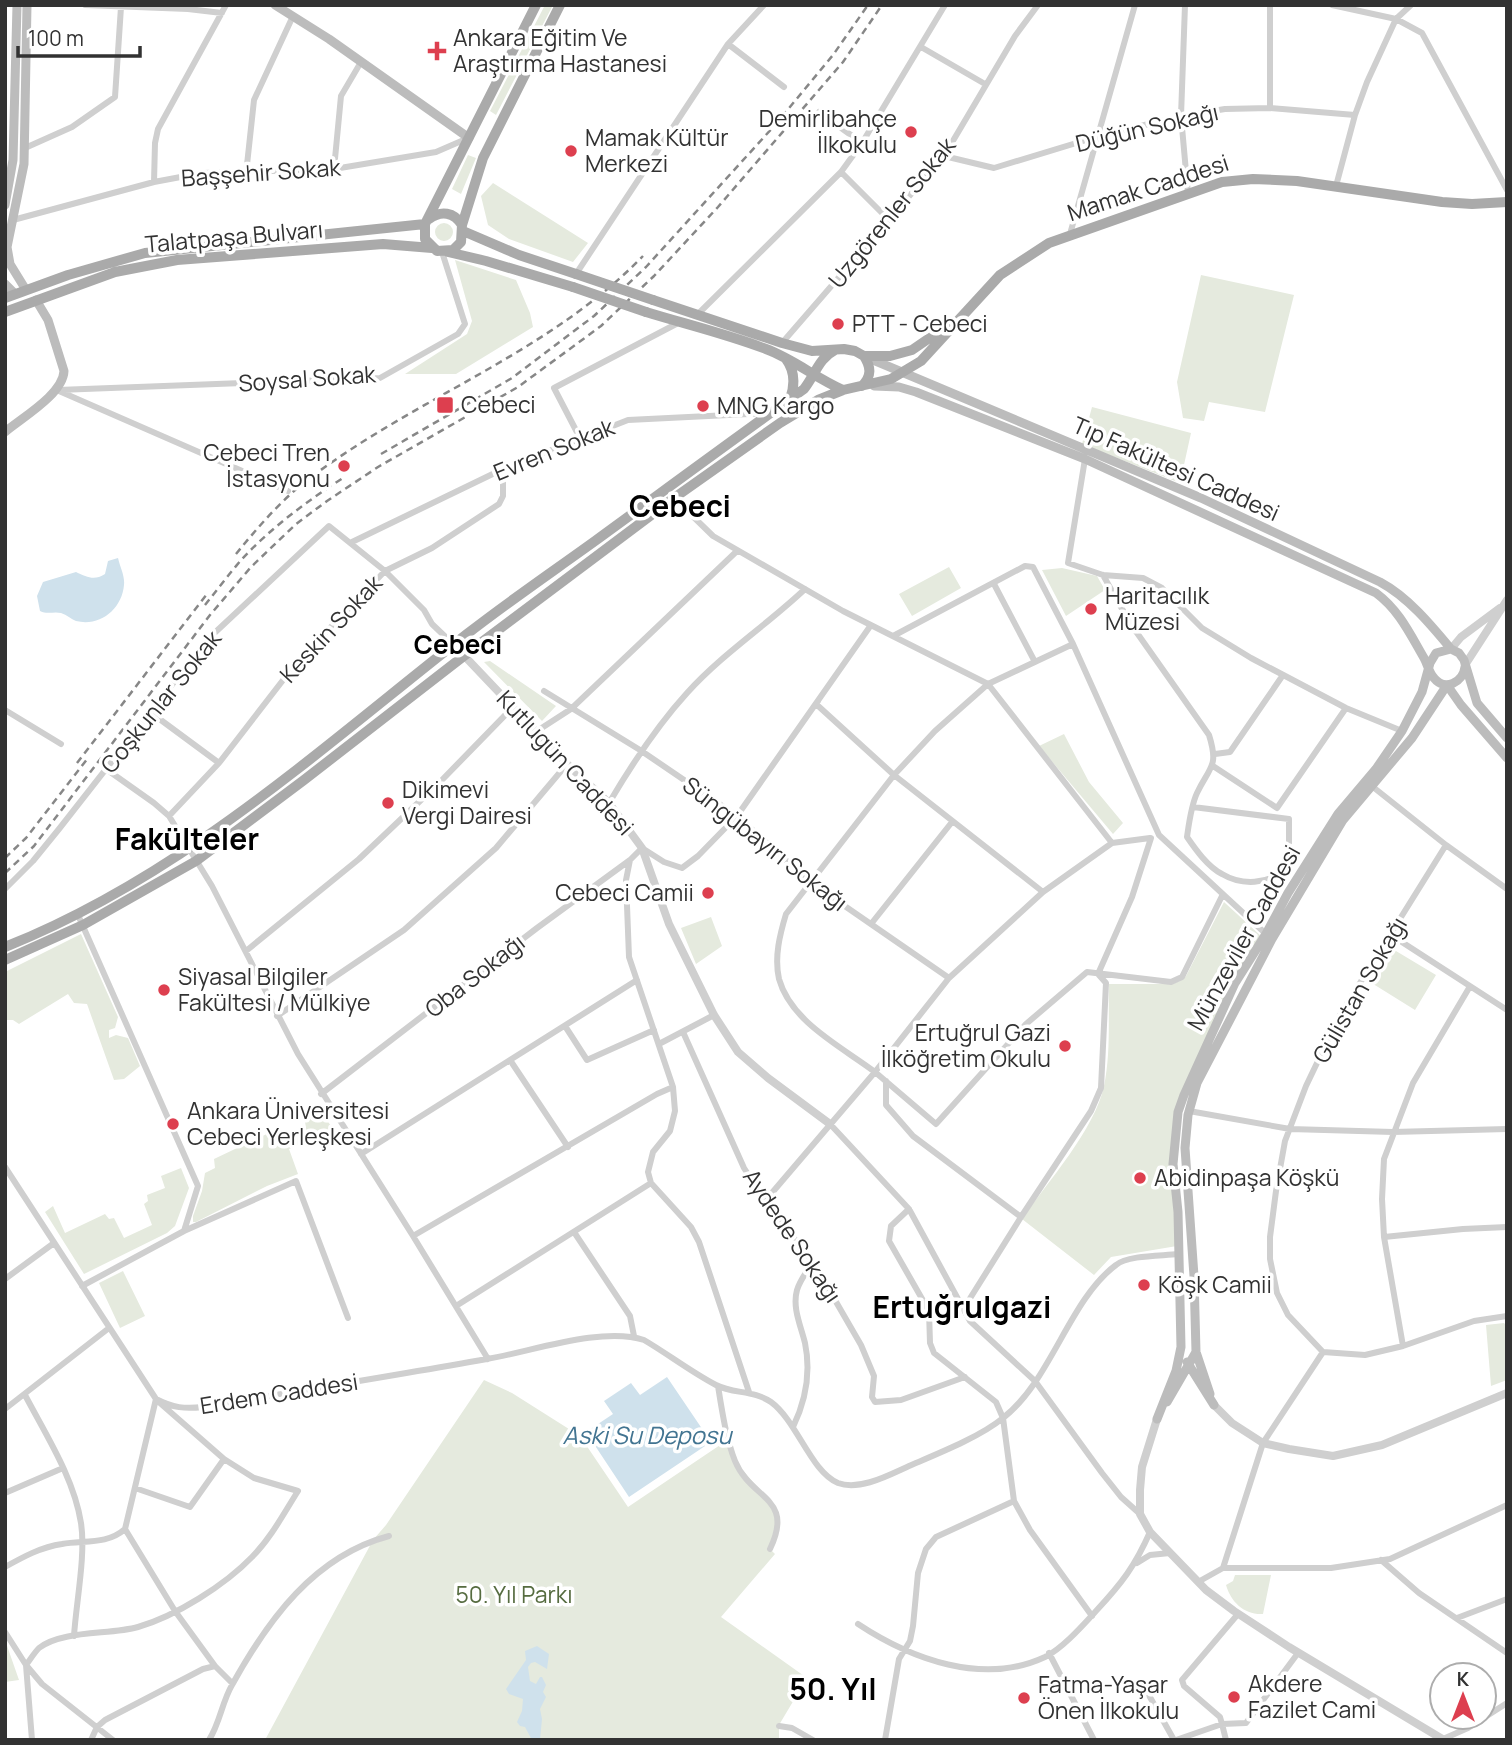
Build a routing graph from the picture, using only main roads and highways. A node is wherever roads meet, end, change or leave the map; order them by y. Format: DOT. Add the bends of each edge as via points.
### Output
graph roads {
  1 [pos="17,5"];
  2 [pos="27,5"];
  3 [pos="275,5"];
  4 [pos="536,5"];
  5 [pos="560,5"];
  6 [pos="10,108"];
  7 [pos="469,138"];
  8 [pos="9,161"];
  9 [pos="1507,202"];
  10 [pos="5,205"];
  11 [pos="427,222"];
  12 [pos="463,228"];
  13 [pos="441,251"];
  14 [pos="5,284"];
  15 [pos="26,290"];
  16 [pos="10,296"];
  17 [pos="31,302"];
  18 [pos="5,312"];
  19 [pos="956,321"];
  20 [pos="835,350"];
  21 [pos="864,356"];
  22 [pos="784,357"];
  23 [pos="904,372"];
  24 [pos="815,376"];
  25 [pos="862,386"];
  26 [pos="843,390"];
  27 [pos="789,400"];
  28 [pos="5,432"];
  29 [pos="1451,649"];
  30 [pos="1465,665"];
  31 [pos="1429,668"];
  32 [pos="1447,685"];
  33 [pos="1402,731"];
  34 [pos="1412,738"];
  35 [pos="1507,738"];
  36 [pos="1507,758"];
  37 [pos="81,920"];
  38 [pos="5,947"];
  39 [pos="5,960"];
  40 [pos="1181,1347"];
  41 [pos="1196,1352"];
  42 [pos="1188,1367"];
  43 [pos="1181,1381"];
  44 [pos="1199,1384"];
  1 -- 6 [label="main road"];
  2 -- 15 [label="main road" via="25,148 8,256"];
  3 -- 7 [label="main road"];
  4 -- 7 [label="main road"];
  5 -- 12 [label="main road" via="484,158"];
  6 -- 8 [label="main road"];
  7 -- 11 [label="main road"];
  8 -- 10 [label="main road"];
  9 -- 19 [label="main road, Mamak Caddesi" via="1442,202 1274,178 1222,182 1040,248 1000,275"];
  11 -- 12 [label="main road, Talatpaşa Bulvarı" via="436,214 448,213"];
  11 -- 13 [label="main road" via="425,239"];
  11 -- 15 [label="main road, Talatpaşa Bulvarı" via="145,253"];
  12 -- 13 [label="main road" via="461,242"];
  12 -- 20 [label="main road, Talatpaşa Bulvarı, bridge" via="519,256 782,344 812,351"];
  13 -- 17 [label="main road, Talatpaşa Bulvarı" via="383,244 177,260 115,272"];
  13 -- 22 [label="main road, Talatpaşa Bulvarı, bridge" via="509,267"];
  14 -- 16 [label="main road"];
  15 -- 16 [label="main road, Talatpaşa Bulvarı"];
  15 -- 17 [label="main road"];
  16 -- 17 [label="main road"];
  17 -- 18 [label="main road, Talatpaşa Bulvarı"];
  17 -- 28 [label="main road" via="48,320 64,377 58,390"];
  19 -- 21 [label="main road, Mamak Caddesi" via="912,351"];
  19 -- 23 [label="main road, Mamak Caddesi" via="921,361"];
  20 -- 21 [label="main road, Talatpaşa Bulvarı"];
  20 -- 24 [label="main road" via="821,360"];
  21 -- 23 [label="main road, Tıp Fakültesi Caddesi"];
  21 -- 25 [label="main road" via="870,373"];
  22 -- 24 [label="main road, Talatpaşa Bulvarı"];
  22 -- 27 [label="main road" via="793,374"];
  23 -- 25 [label="main road, Mamak Caddesi"];
  23 -- 29 [label="main road, Tıp Fakültesi Caddesi" via="1201,498 1380,582 1393,589"];
  24 -- 26 [label="main road"];
  24 -- 27 [label="main road"];
  25 -- 26 [label="main road"];
  25 -- 31 [label="main road, Tıp Fakültesi Caddesi" via="916,392 1085,459 1376,593 1398,613"];
  26 -- 37 [label="main road" via="788,418 674,498 196,861"];
  27 -- 37 [label="main road" via="454,645 297,771"];
  29 -- 30 [label="main road"];
  29 -- 31 [label="main road" via="1436,653"];
  30 -- 32 [label="main road" via="1461,679"];
  30 -- 35 [label="main road" via="1477,703"];
  31 -- 32 [label="main road" via="1435,680"];
  31 -- 33 [label="main road, Münzeviler Caddesi"];
  32 -- 34 [label="main road, Münzeviler Caddesi"];
  32 -- 36 [label="main road"];
  33 -- 34 [label="main road"];
  33 -- 40 [label="main road, Münzeviler Caddesi" via="1338,814 1288,892 1226,1002 1178,1112 1173,1164"];
  34 -- 41 [label="main road, Münzeviler Caddesi" via="1343,820 1272,939 1197,1083 1185,1148"];
  37 -- 38 [label="main road"];
  37 -- 39 [label="main road"];
  40 -- 41 [label="main road"];
  40 -- 42 [label="main road"];
  40 -- 43 [label="main road, Münzeviler Caddesi" via="1157,1419"];
  41 -- 42 [label="main road, Münzeviler Caddesi"];
  41 -- 44 [label="main road" via="1214,1405"];
  42 -- 43 [label="main road, Münzeviler Caddesi"];
  42 -- 44 [label="main road"];
  43 -- 44 [label="main road"];
}
